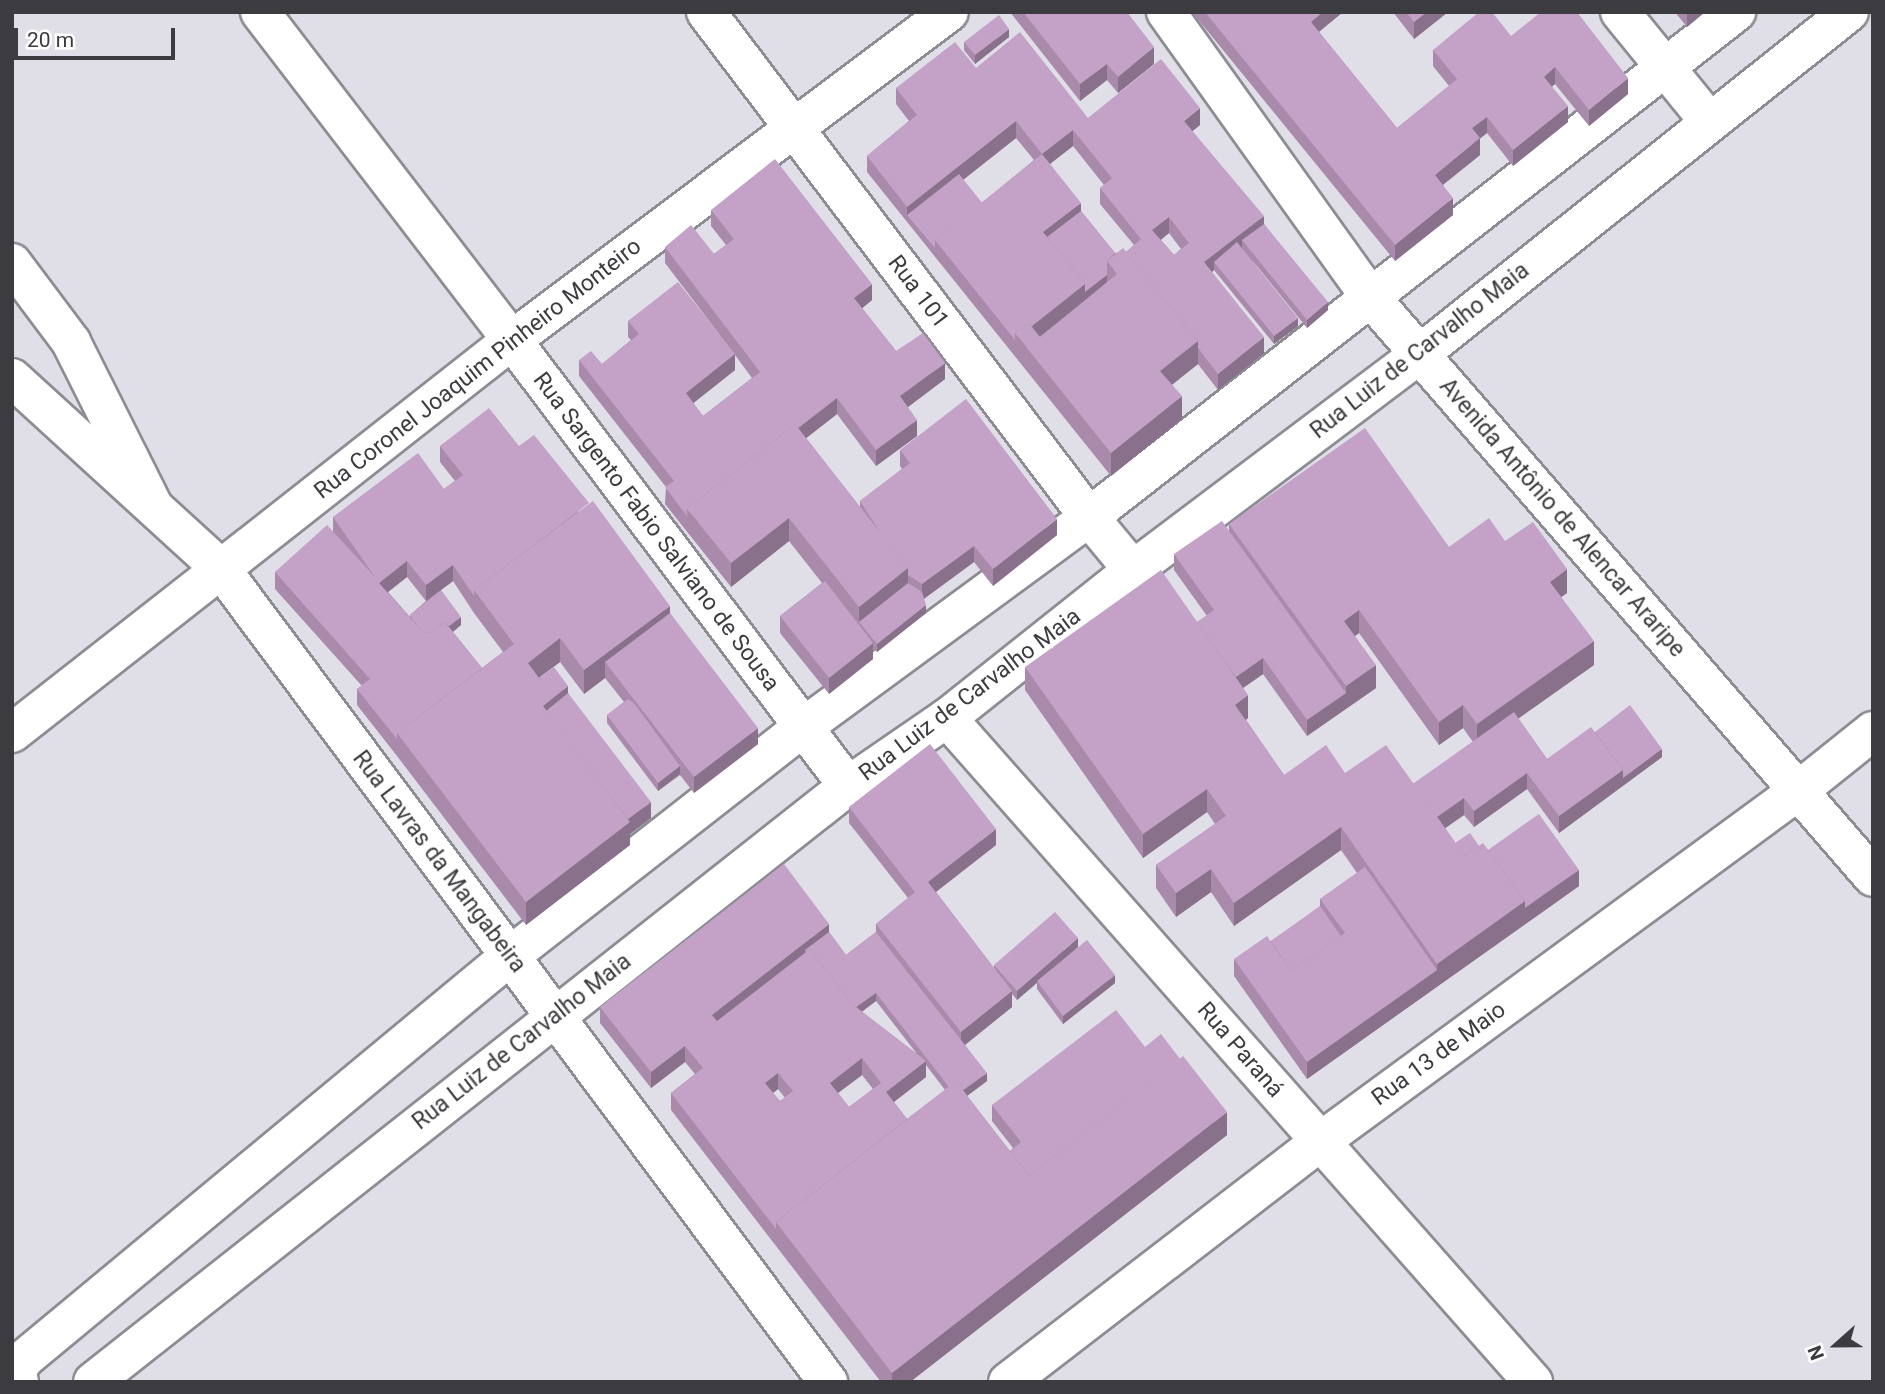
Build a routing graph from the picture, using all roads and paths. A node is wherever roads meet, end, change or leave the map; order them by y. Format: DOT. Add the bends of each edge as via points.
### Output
graph roads {
  1 [pos="260,12"];
  2 [pos="706,12"];
  3 [pos="949,12"];
  4 [pos="1166,12"];
  5 [pos="1620,12"];
  6 [pos="1737,12"];
  7 [pos="1849,12"];
  8 [pos="1664,69"];
  9 [pos="1709,121"];
  10 [pos="794,128"];
  11 [pos="12,263"];
  12 [pos="1371,298"];
  13 [pos="512,340"];
  14 [pos="1420,354"];
  15 [pos="12,378"];
  16 [pos="152,504"];
  17 [pos="1089,517"];
  18 [pos="220,569"];
  19 [pos="1133,570"];
  20 [pos="947,718"];
  21 [pos="802,728"];
  22 [pos="1873,731"];
  23 [pos="12,733"];
  24 [pos="848,786"];
  25 [pos="1798,791"];
  26 [pos="1873,877"];
  27 [pos="510,956"];
  28 [pos="554,1016"];
  29 [pos="1321,1141"];
  30 [pos="19,1382"];
  31 [pos="93,1382"];
  32 [pos="828,1382"];
  33 [pos="1008,1382"];
  34 [pos="1533,1382"];
  1 -- 13 [label="street, Rua Sargento Fabio Salviano de Sousa"];
  2 -- 10 [label="street, Rua 101"];
  3 -- 10 [label="street, Rua Coronel Joaquim Pinheiro Monteiro"];
  4 -- 12 [label="street, Avenida Antônio de Alencar Araripe"];
  5 -- 8 [label="street"];
  6 -- 8 [label="street"];
  7 -- 9 [label="street, Rua Luiz de Carvalho Maia"];
  8 -- 9 [label="street"];
  8 -- 12 [label="street"];
  9 -- 14 [label="street, Rua Luiz de Carvalho Maia"];
  10 -- 13 [label="street, Rua Coronel Joaquim Pinheiro Monteiro"];
  10 -- 17 [label="street, Rua 101"];
  11 -- 16 [label="street" via="71,342"];
  12 -- 14 [label="street, Avenida Antônio de Alencar Araripe"];
  12 -- 17 [label="street"];
  13 -- 18 [label="street, Rua Coronel Joaquim Pinheiro Monteiro"];
  13 -- 21 [label="street, Rua Sargento Fabio Salviano de Sousa"];
  14 -- 19 [label="street, Rua Luiz de Carvalho Maia"];
  14 -- 25 [label="street, Avenida Antônio de Alencar Araripe"];
  15 -- 16 [label="street, Rua Lavras da Mangabeira"];
  16 -- 18 [label="street, Rua Lavras da Mangabeira"];
  17 -- 19 [label="street, Rua 101"];
  17 -- 21 [label="street"];
  18 -- 23 [label="street, Rua Coronel Joaquim Pinheiro Monteiro"];
  18 -- 27 [label="street, Rua Lavras da Mangabeira"];
  19 -- 20 [label="street, Rua Luiz de Carvalho Maia"];
  20 -- 24 [label="street, Rua Luiz de Carvalho Maia"];
  20 -- 29 [label="street, Rua Paraná"];
  21 -- 24 [label="street, Rua Sargento Fabio Salviano de Sousa"];
  21 -- 27 [label="street"];
  22 -- 25 [label="street, Rua 13 de Maio"];
  24 -- 28 [label="street, Rua Luiz de Carvalho Maia"];
  25 -- 26 [label="street, Avenida Antônio de Alencar Araripe"];
  25 -- 29 [label="street, Rua 13 de Maio"];
  27 -- 28 [label="street, Rua Lavras da Mangabeira"];
  27 -- 30 [label="street" via="24,1359 16,1371"];
  28 -- 31 [label="street, Rua Luiz de Carvalho Maia"];
  28 -- 32 [label="street, Rua Lavras da Mangabeira"];
  29 -- 33 [label="street, Rua 13 de Maio"];
  29 -- 34 [label="street, Rua Paraná"];
}
